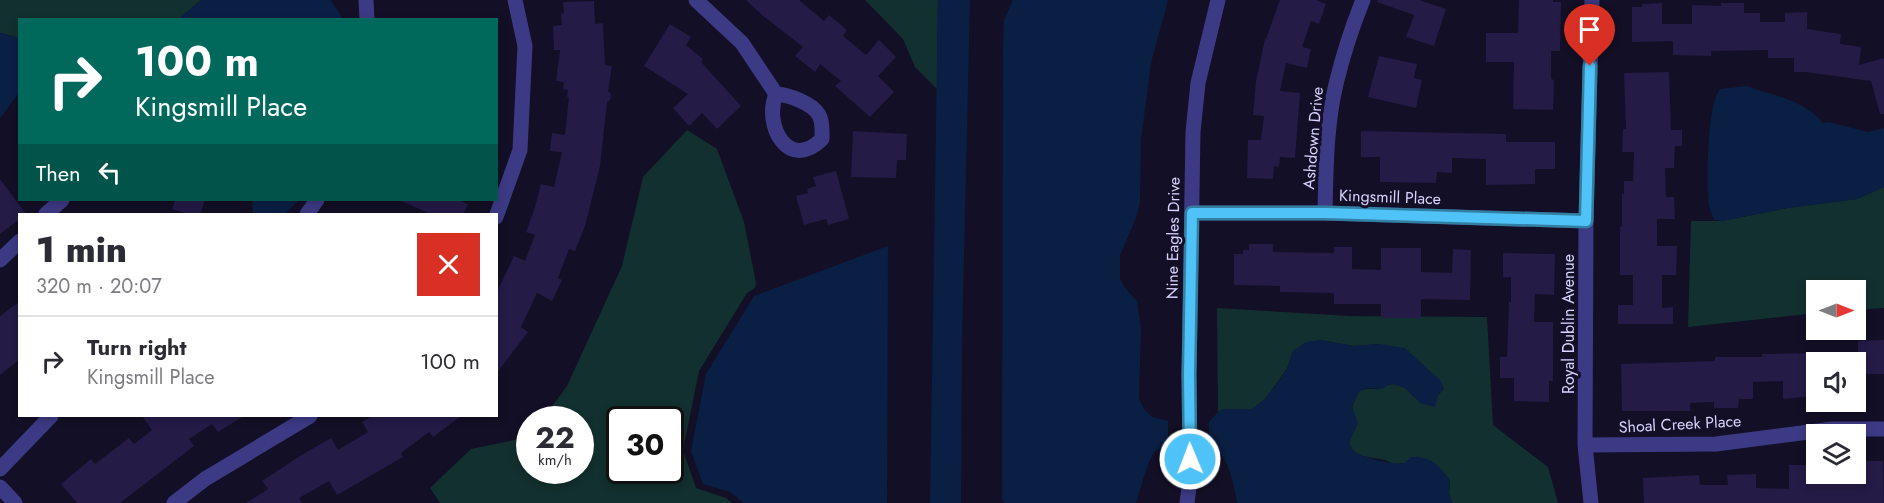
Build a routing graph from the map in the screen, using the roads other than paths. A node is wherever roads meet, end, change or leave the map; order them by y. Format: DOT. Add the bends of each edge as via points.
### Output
graph roads {
  1 [pos="366,0"];
  2 [pos="515,0"];
  3 [pos="696,0"];
  4 [pos="1218,0"];
  5 [pos="1363,0"];
  6 [pos="1592,0"];
  7 [pos="367,18"];
  8 [pos="776,94"];
  9 [pos="61,201"];
  10 [pos="47,213"];
  11 [pos="497,213"];
  12 [pos="1192,213"];
  13 [pos="1325,213"];
  14 [pos="1586,221"];
  15 [pos="18,243"];
  16 [pos="0,260"];
  17 [pos="50,417"];
  18 [pos="308,417"];
  19 [pos="1884,429"];
  20 [pos="1586,445"];
  21 [pos="0,469"];
  22 [pos="1190,480"];
  23 [pos="0,487"];
  24 [pos="15,503"];
  25 [pos="174,503"];
  26 [pos="1187,503"];
  27 [pos="1195,503"];
  28 [pos="1591,503"];
  1 -- 7 [label="street"];
  2 -- 11 [label="street" via="525,46 520,150"];
  3 -- 8 [label="street" via="742,44"];
  4 -- 12 [label="street, Nine Eagles Drive" via="1197,93"];
  5 -- 13 [label="street, Ashdown Drive" via="1335,85 1327,142"];
  6 -- 14 [label="street, Royal Dublin Avenue"];
  9 -- 10 [label="street"];
  12 -- 13 [label="street, Kingsmill Place"];
  12 -- 22 [label="street, Nine Eagles Drive"];
  13 -- 14 [label="street, Kingsmill Place"];
  14 -- 20 [label="street, Royal Dublin Avenue"];
  15 -- 16 [label="street"];
  17 -- 21 [label="street"];
  18 -- 25 [label="street" via="205,479"];
  19 -- 20 [label="street, Shoal Creek Place" via="1832,429 1716,444"];
  20 -- 28 [label="street, Royal Dublin Avenue"];
  22 -- 26 [label="street, Nine Eagles Drive"];
  22 -- 27 [label="street, Nine Eagles Drive"];
  23 -- 24 [label="street"];
}
